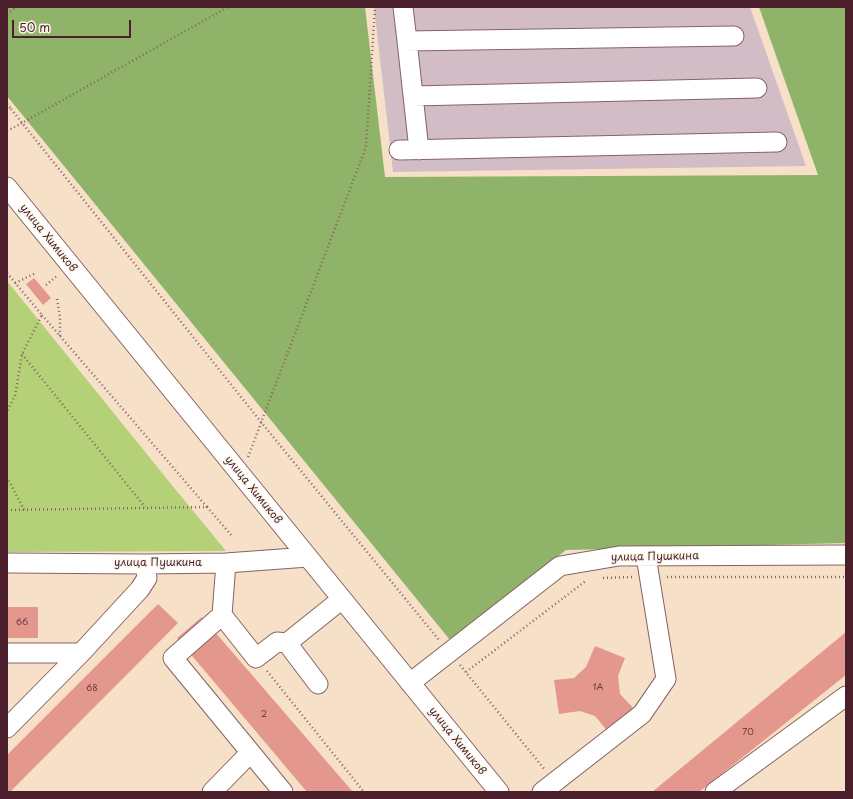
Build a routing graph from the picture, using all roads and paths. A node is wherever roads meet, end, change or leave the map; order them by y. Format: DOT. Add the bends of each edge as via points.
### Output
graph roads {
  1 [pos="17,7"];
  2 [pos="228,7"];
  3 [pos="375,7"];
  4 [pos="402,7"];
  5 [pos="7,14"];
  6 [pos="734,36"];
  7 [pos="407,41"];
  8 [pos="757,88"];
  9 [pos="413,96"];
  10 [pos="7,104"];
  11 [pos="22,123"];
  12 [pos="7,132"];
  13 [pos="778,142"];
  14 [pos="398,150"];
  15 [pos="419,150"];
  16 [pos="7,187"];
  17 [pos="7,273"];
  18 [pos="36,273"];
  19 [pos="15,283"];
  20 [pos="58,299"];
  21 [pos="42,315"];
  22 [pos="60,336"];
  23 [pos="22,354"];
  24 [pos="7,411"];
  25 [pos="262,422"];
  26 [pos="248,457"];
  27 [pos="7,477"];
  28 [pos="208,506"];
  29 [pos="146,507"];
  30 [pos="7,510"];
  31 [pos="24,510"];
  32 [pos="232,536"];
  33 [pos="846,555"];
  34 [pos="646,556"];
  35 [pos="308,557"];
  36 [pos="7,563"];
  37 [pos="226,563"];
  38 [pos="145,564"];
  39 [pos="342,599"];
  40 [pos="222,615"];
  41 [pos="287,643"];
  42 [pos="449,652"];
  43 [pos="7,653"];
  44 [pos="81,653"];
  45 [pos="256,658"];
  46 [pos="410,683"];
  47 [pos="318,684"];
  48 [pos="846,696"];
  49 [pos="7,728"];
  50 [pos="250,753"];
  51 [pos="548,787"];
  52 [pos="212,792"];
  53 [pos="283,792"];
  54 [pos="364,792"];
  55 [pos="499,792"];
  56 [pos="715,792"];
  1 -- 5 [label="path"];
  2 -- 11 [label="path"];
  3 -- 25 [label="path" via="366,147"];
  4 -- 7 [label="street"];
  6 -- 7 [label="street"];
  7 -- 9 [label="street"];
  8 -- 9 [label="street"];
  9 -- 15 [label="street"];
  10 -- 11 [label="path"];
  11 -- 12 [label="path"];
  11 -- 25 [label="path"];
  13 -- 15 [label="street"];
  14 -- 15 [label="street"];
  16 -- 35 [label="street, улица Химиков"];
  17 -- 19 [label="path"];
  18 -- 19 [label="path"];
  19 -- 21 [label="path"];
  20 -- 22 [label="path"];
  21 -- 22 [label="path"];
  21 -- 23 [label="path"];
  22 -- 28 [label="path"];
  23 -- 24 [label="path" via="15,396"];
  23 -- 29 [label="path"];
  25 -- 26 [label="path"];
  25 -- 42 [label="path"];
  27 -- 31 [label="path"];
  28 -- 29 [label="path"];
  28 -- 32 [label="path"];
  29 -- 31 [label="path"];
  30 -- 31 [label="path"];
  33 -- 34 [label="street, улица Пушкина"];
  34 -- 42 [label="street, улица Пушкина" via="619,556 560,566"];
  34 -- 51 [label="street" via="666,679 642,714"];
  35 -- 37 [label="street, улица Пушкина"];
  35 -- 39 [label="street, улица Химиков"];
  36 -- 38 [label="street, улица Пушкина"];
  37 -- 38 [label="street, улица Пушкина"];
  37 -- 40 [label="street"];
  38 -- 44 [label="street" via="147,578 140,588"];
  39 -- 41 [label="street"];
  39 -- 46 [label="street, улица Химиков"];
  40 -- 45 [label="street"];
  40 -- 50 [label="street" via="173,658"];
  41 -- 45 [label="street" via="278,642"];
  41 -- 47 [label="street"];
  42 -- 46 [label="street, улица Пушкина"];
  42 -- 51 [label="path" via="472,679"];
  43 -- 44 [label="street"];
  44 -- 49 [label="street"];
  45 -- 54 [label="path"];
  46 -- 55 [label="street, улица Химиков"];
  48 -- 56 [label="street"];
  50 -- 52 [label="street"];
  50 -- 53 [label="street"];
}
